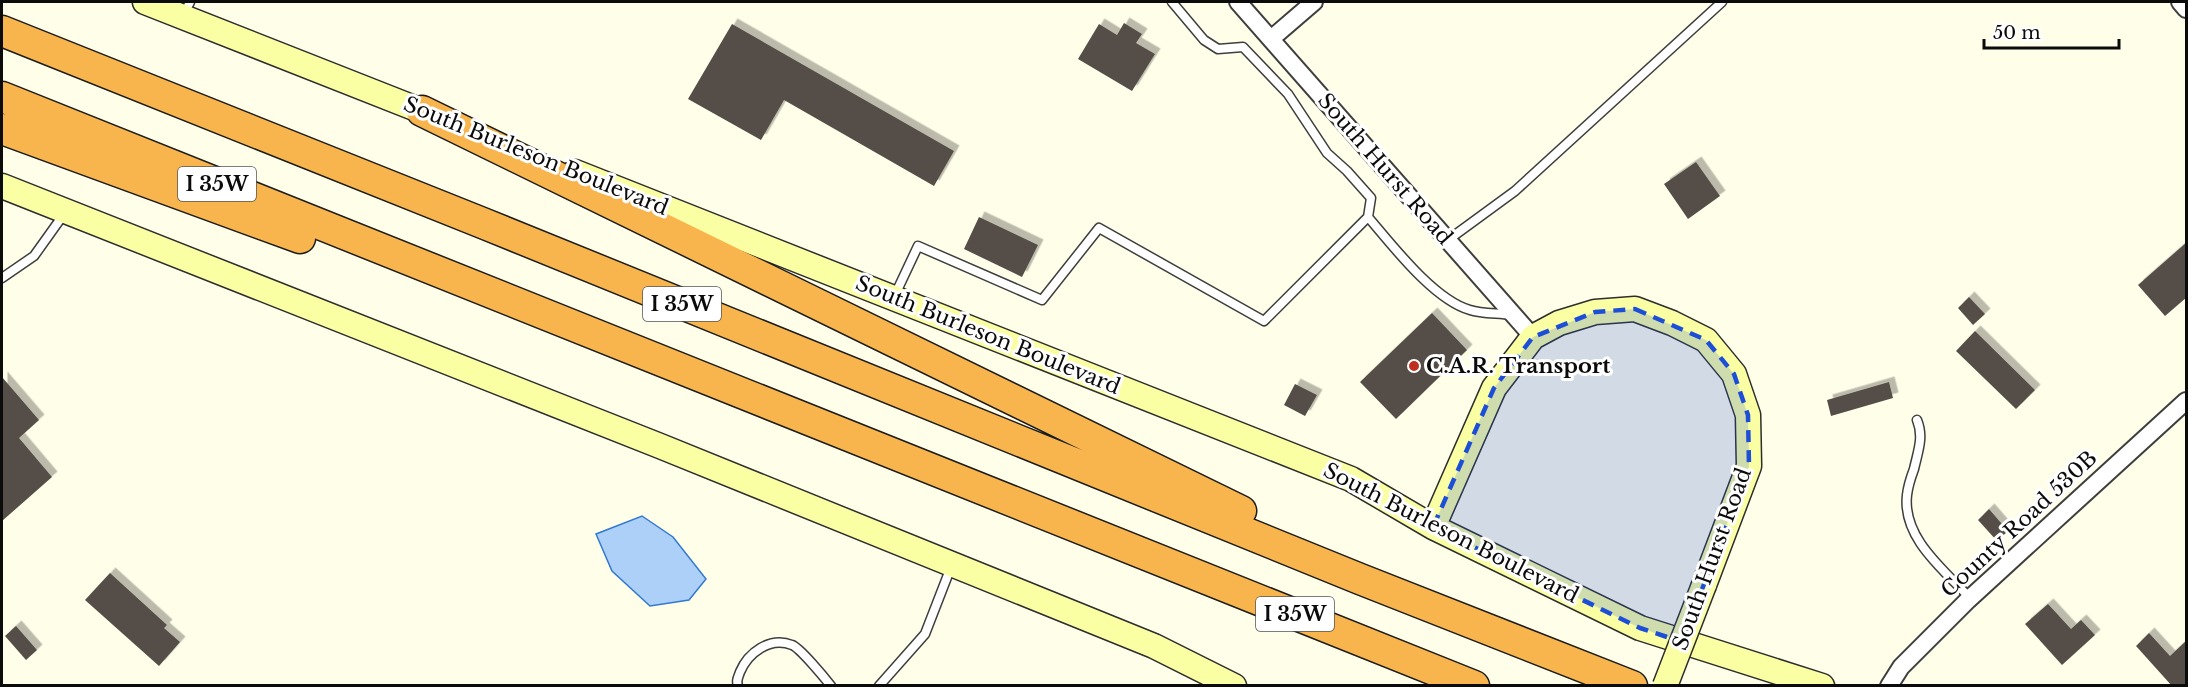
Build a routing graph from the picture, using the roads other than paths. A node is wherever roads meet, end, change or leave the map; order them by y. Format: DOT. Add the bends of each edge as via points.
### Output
graph roads {
  1 [pos="145,2"];
  2 [pos="1172,2"];
  3 [pos="1238,2"];
  4 [pos="1314,2"];
  5 [pos="1722,2"];
  6 [pos="2180,2"];
  7 [pos="186,9"];
  8 [pos="2187,9"];
  9 [pos="2,32"];
  10 [pos="1271,39"];
  11 [pos="2,97"];
  12 [pos="422,111"];
  13 [pos="2,129"];
  14 [pos="2,186"];
  15 [pos="66,211"];
  16 [pos="1368,218"];
  17 [pos="1448,240"];
  18 [pos="432,270"];
  19 [pos="2,278"];
  20 [pos="893,298"];
  21 [pos="1514,315"];
  22 [pos="1533,337"];
  23 [pos="2187,401"];
  24 [pos="1917,420"];
  25 [pos="1433,527"];
  26 [pos="952,564"];
  27 [pos="1360,579"];
  28 [pos="1970,598"];
  29 [pos="738,686"];
  30 [pos="831,686"];
  31 [pos="879,686"];
  32 [pos="1234,686"];
  33 [pos="1474,686"];
  34 [pos="1632,686"];
  35 [pos="1665,686"];
  36 [pos="1822,686"];
  37 [pos="1889,686"];
  1 -- 7 [label="main road, South Burleson Boulevard"];
  2 -- 16 [label="lane" via="1204,40 1218,49 1243,47 1288,94 1327,153 1371,198"];
  3 -- 10 [label="street, South Hurst Road"];
  4 -- 10 [label="street"];
  5 -- 17 [label="lane" via="1515,191"];
  6 -- 8 [label="street"];
  7 -- 12 [label="main road, South Burleson Boulevard"];
  9 -- 27 [label="highway, I 35W"];
  10 -- 17 [label="street, South Hurst Road"];
  11 -- 18 [label="highway, I 35W"];
  12 -- 20 [label="main road, South Burleson Boulevard"];
  12 -- 27 [label="highway" via="1242,512"];
  13 -- 18 [label="highway" via="370,264"];
  14 -- 15 [label="main road"];
  15 -- 19 [label="lane" via="34,255"];
  15 -- 26 [label="main road"];
  16 -- 20 [label="lane" via="1264,321 1099,228 1042,300 918,246"];
  16 -- 21 [label="lane" via="1410,266 1446,298 1469,310"];
  17 -- 21 [label="street, South Hurst Road"];
  18 -- 33 [label="highway, I 35W"];
  20 -- 25 [label="main road, South Burleson Boulevard" via="1351,479"];
  21 -- 22 [label="street, South Hurst Road"];
  22 -- 25 [label="main road, South Hurst Road" via="1494,388"];
  22 -- 35 [label="main road, South Hurst Road, bridge" via="1559,323 1595,312 1635,309 1706,340 1734,374 1748,415 1749,466"];
  23 -- 28 [label="street, County Road 530B"];
  24 -- 28 [label="lane" via="1920,443 1907,495 1907,512 1926,552"];
  25 -- 36 [label="main road, South Burleson Boulevard" via="1640,628"];
  26 -- 31 [label="lane" via="925,634"];
  26 -- 32 [label="main road" via="1154,646"];
  27 -- 34 [label="highway, I 35W"];
  28 -- 37 [label="street, County Road 530B" via="1901,667"];
  29 -- 30 [label="lane" via="736,681 745,660 762,646 778,642 794,645"];
}
